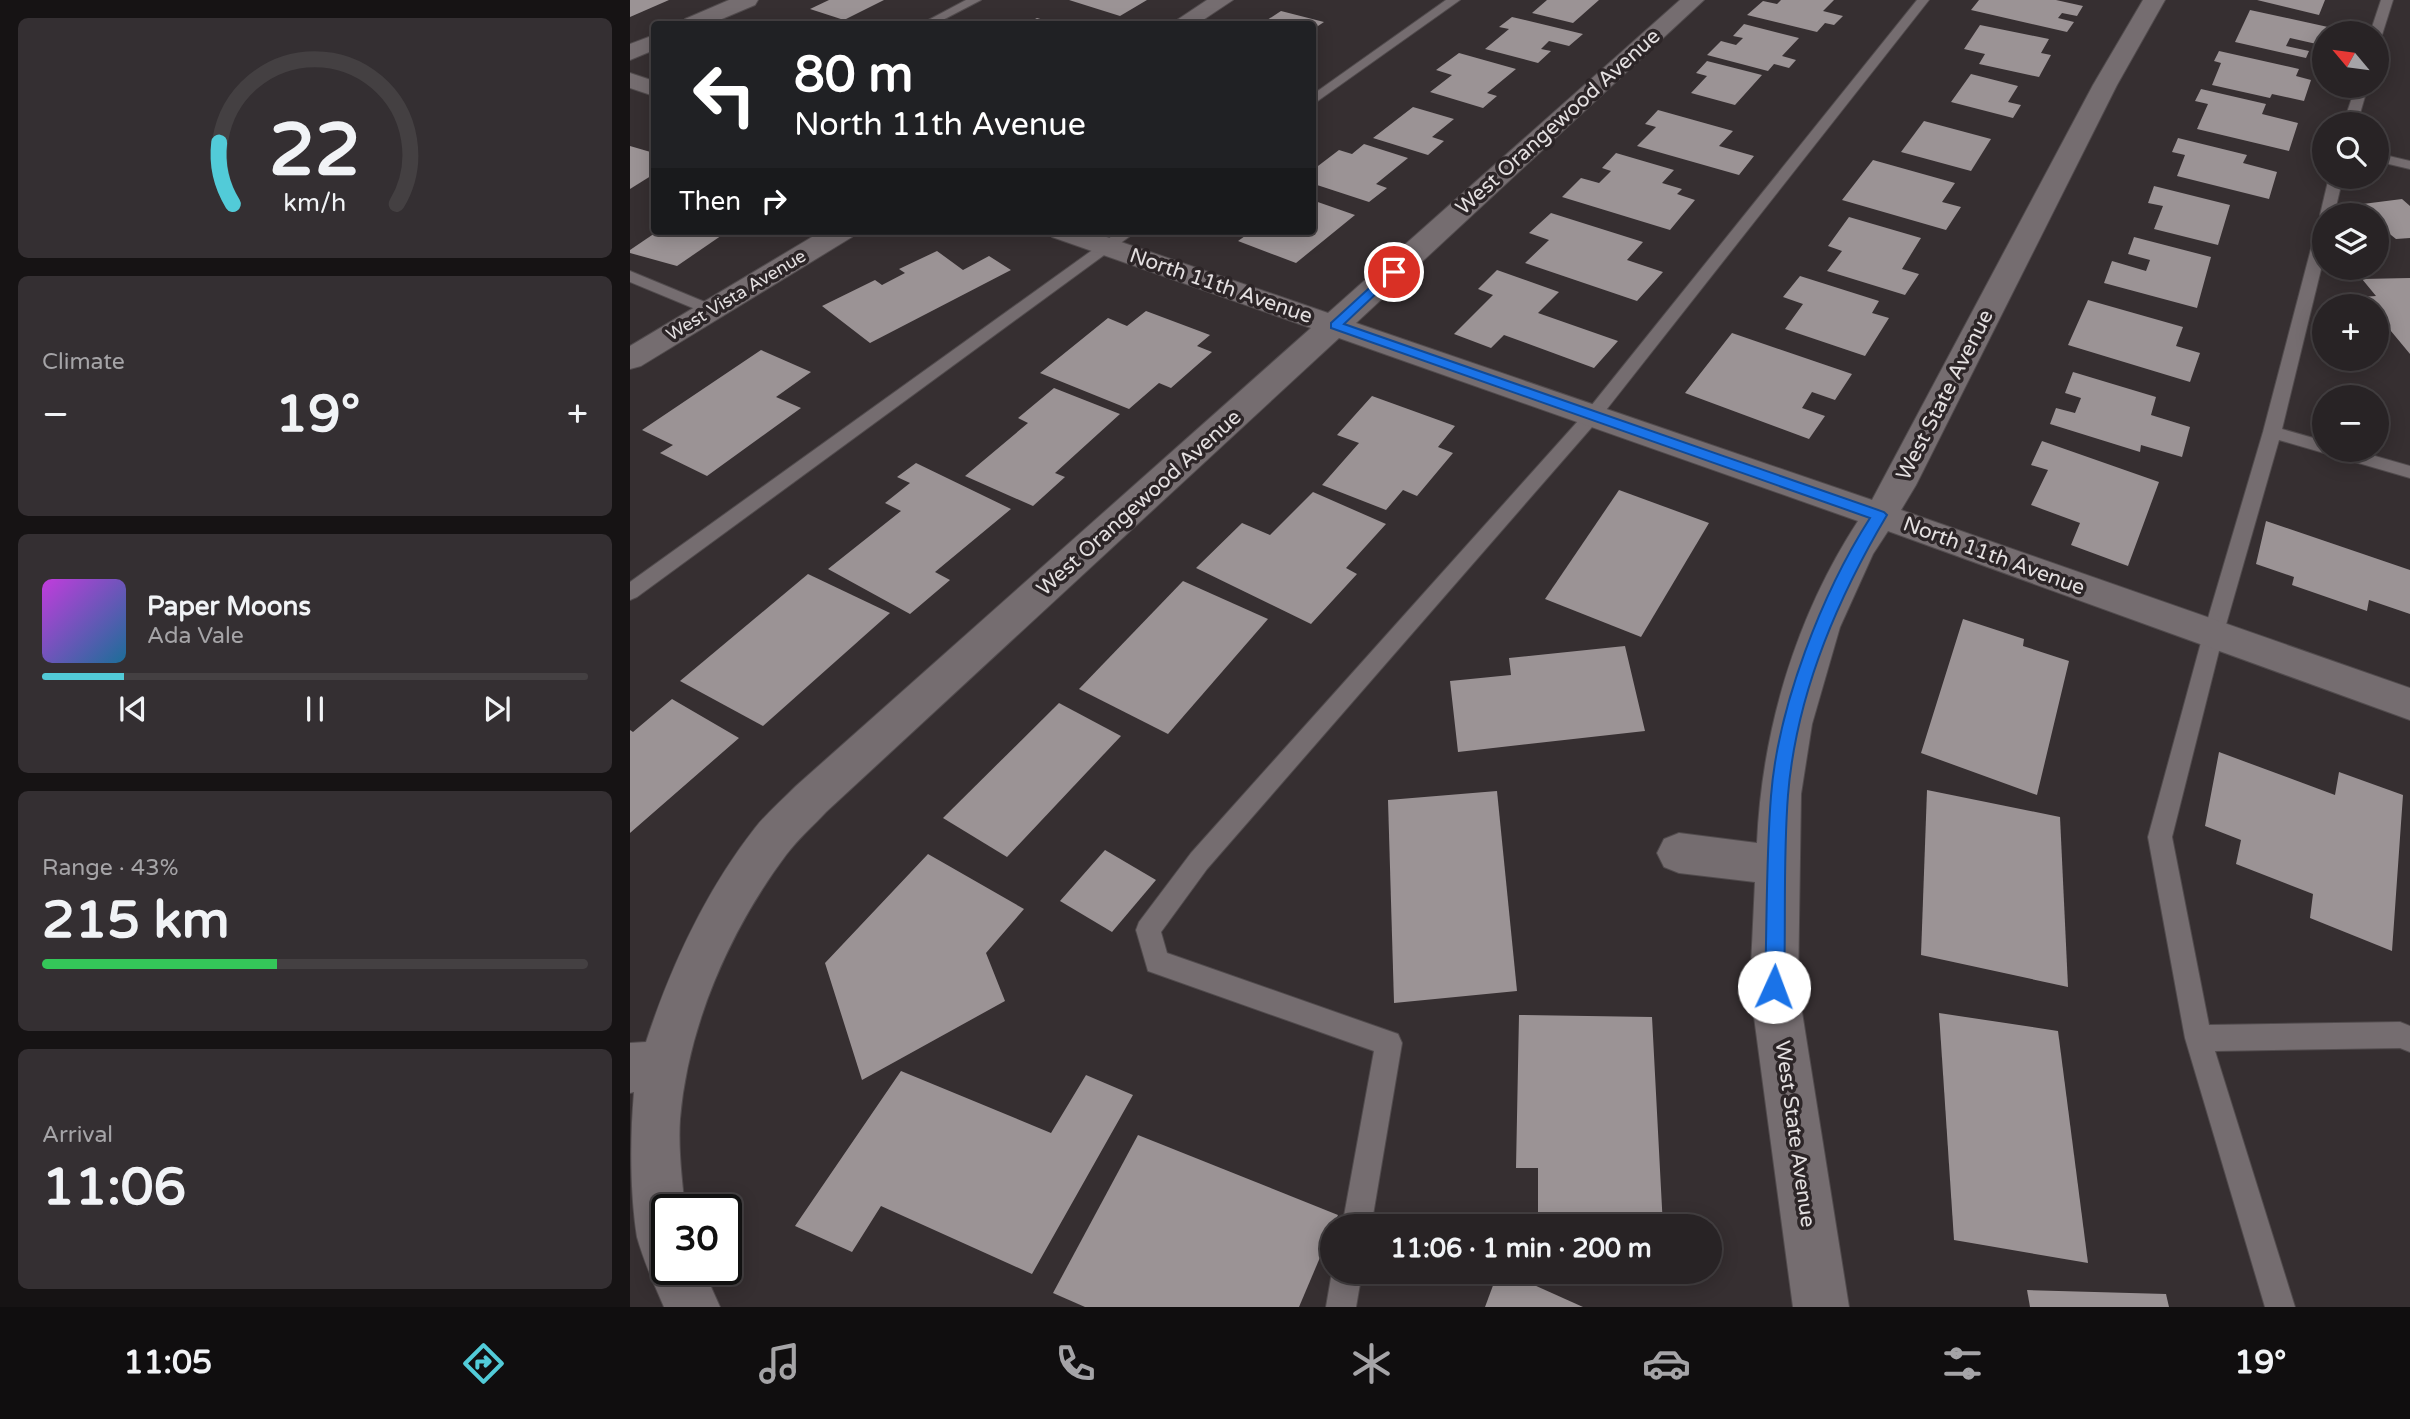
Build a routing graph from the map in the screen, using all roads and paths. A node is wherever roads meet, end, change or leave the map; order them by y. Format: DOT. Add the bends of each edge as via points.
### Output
graph roads {
  1 [pos="747,0"];
  2 [pos="975,0"];
  3 [pos="1222,0"];
  4 [pos="1454,0"];
  5 [pos="1693,0"];
  6 [pos="1923,0"];
  7 [pos="2154,0"];
  8 [pos="2387,0"];
  9 [pos="700,21"];
  10 [pos="933,21"];
  11 [pos="1187,21"];
  12 [pos="2380,21"];
  13 [pos="651,43"];
  14 [pos="630,53"];
  15 [pos="630,80"];
  16 [pos="651,88"];
  17 [pos="1316,98"];
  18 [pos="2389,161"];
  19 [pos="2410,165"];
  20 [pos="835,235"];
  21 [pos="1090,235"];
  22 [pos="1118,239"];
  23 [pos="2312,274"];
  24 [pos="630,276"];
  25 [pos="712,310"];
  26 [pos="1335,325"];
  27 [pos="630,359"];
  28 [pos="1592,415"];
  29 [pos="2272,432"];
  30 [pos="2312,444"];
  31 [pos="2375,462"];
  32 [pos="2410,472"];
  33 [pos="1879,515"];
  34 [pos="630,592"];
  35 [pos="2213,635"];
  36 [pos="2410,704"];
  37 [pos="1679,853"];
  38 [pos="1778,865"];
  39 [pos="2198,1038"];
  40 [pos="2410,1039"];
  41 [pos="648,1067"];
  42 [pos="659,1194"];
  43 [pos="1358,1214"];
  44 [pos="1345,1284"];
  45 [pos="682,1285"];
  46 [pos="692,1307"];
  47 [pos="1341,1307"];
  48 [pos="1821,1307"];
  49 [pos="2280,1307"];
  1 -- 9 [label="street"];
  2 -- 10 [label="lane"];
  3 -- 11 [label="street"];
  4 -- 17 [label="lane"];
  5 -- 26 [label="street, West Orangewood Avenue"];
  6 -- 28 [label="lane"];
  7 -- 33 [label="street, West State Avenue" via="2105,85 1899,485"];
  8 -- 12 [label="lane"];
  13 -- 14 [label="street"];
  15 -- 16 [label="street"];
  18 -- 19 [label="lane"];
  20 -- 25 [label="street, West Vista Avenue"];
  21 -- 22 [label="street, North 11th Avenue"];
  22 -- 26 [label="street, North 11th Avenue"];
  22 -- 34 [label="lane"];
  23 -- 29 [label="lane"];
  24 -- 25 [label="lane"];
  25 -- 27 [label="street, West Vista Avenue"];
  26 -- 28 [label="street, North 11th Avenue"];
  26 -- 41 [label="street, West Orangewood Avenue" via="772,839 713,935"];
  28 -- 33 [label="street, North 11th Avenue"];
  28 -- 43 [label="lane" via="1199,861 1148,930 1157,962 1389,1043"];
  29 -- 30 [label="lane"];
  29 -- 35 [label="lane"];
  31 -- 32 [label="lane"];
  33 -- 35 [label="street, North 11th Avenue"];
  33 -- 38 [label="street, West State Avenue" via="1821,627 1793,723 1780,794"];
  35 -- 36 [label="street, North 11th Avenue"];
  35 -- 39 [label="lane" via="2160,837"];
  37 -- 38 [label="street"];
  38 -- 48 [label="street, West State Avenue" via="1774,987"];
  39 -- 40 [label="lane" via="2400,1035"];
  39 -- 49 [label="lane"];
  41 -- 42 [label="street, West Orangewood Avenue"];
  44 -- 47 [label="lane"];
  45 -- 46 [label="street"];
}
